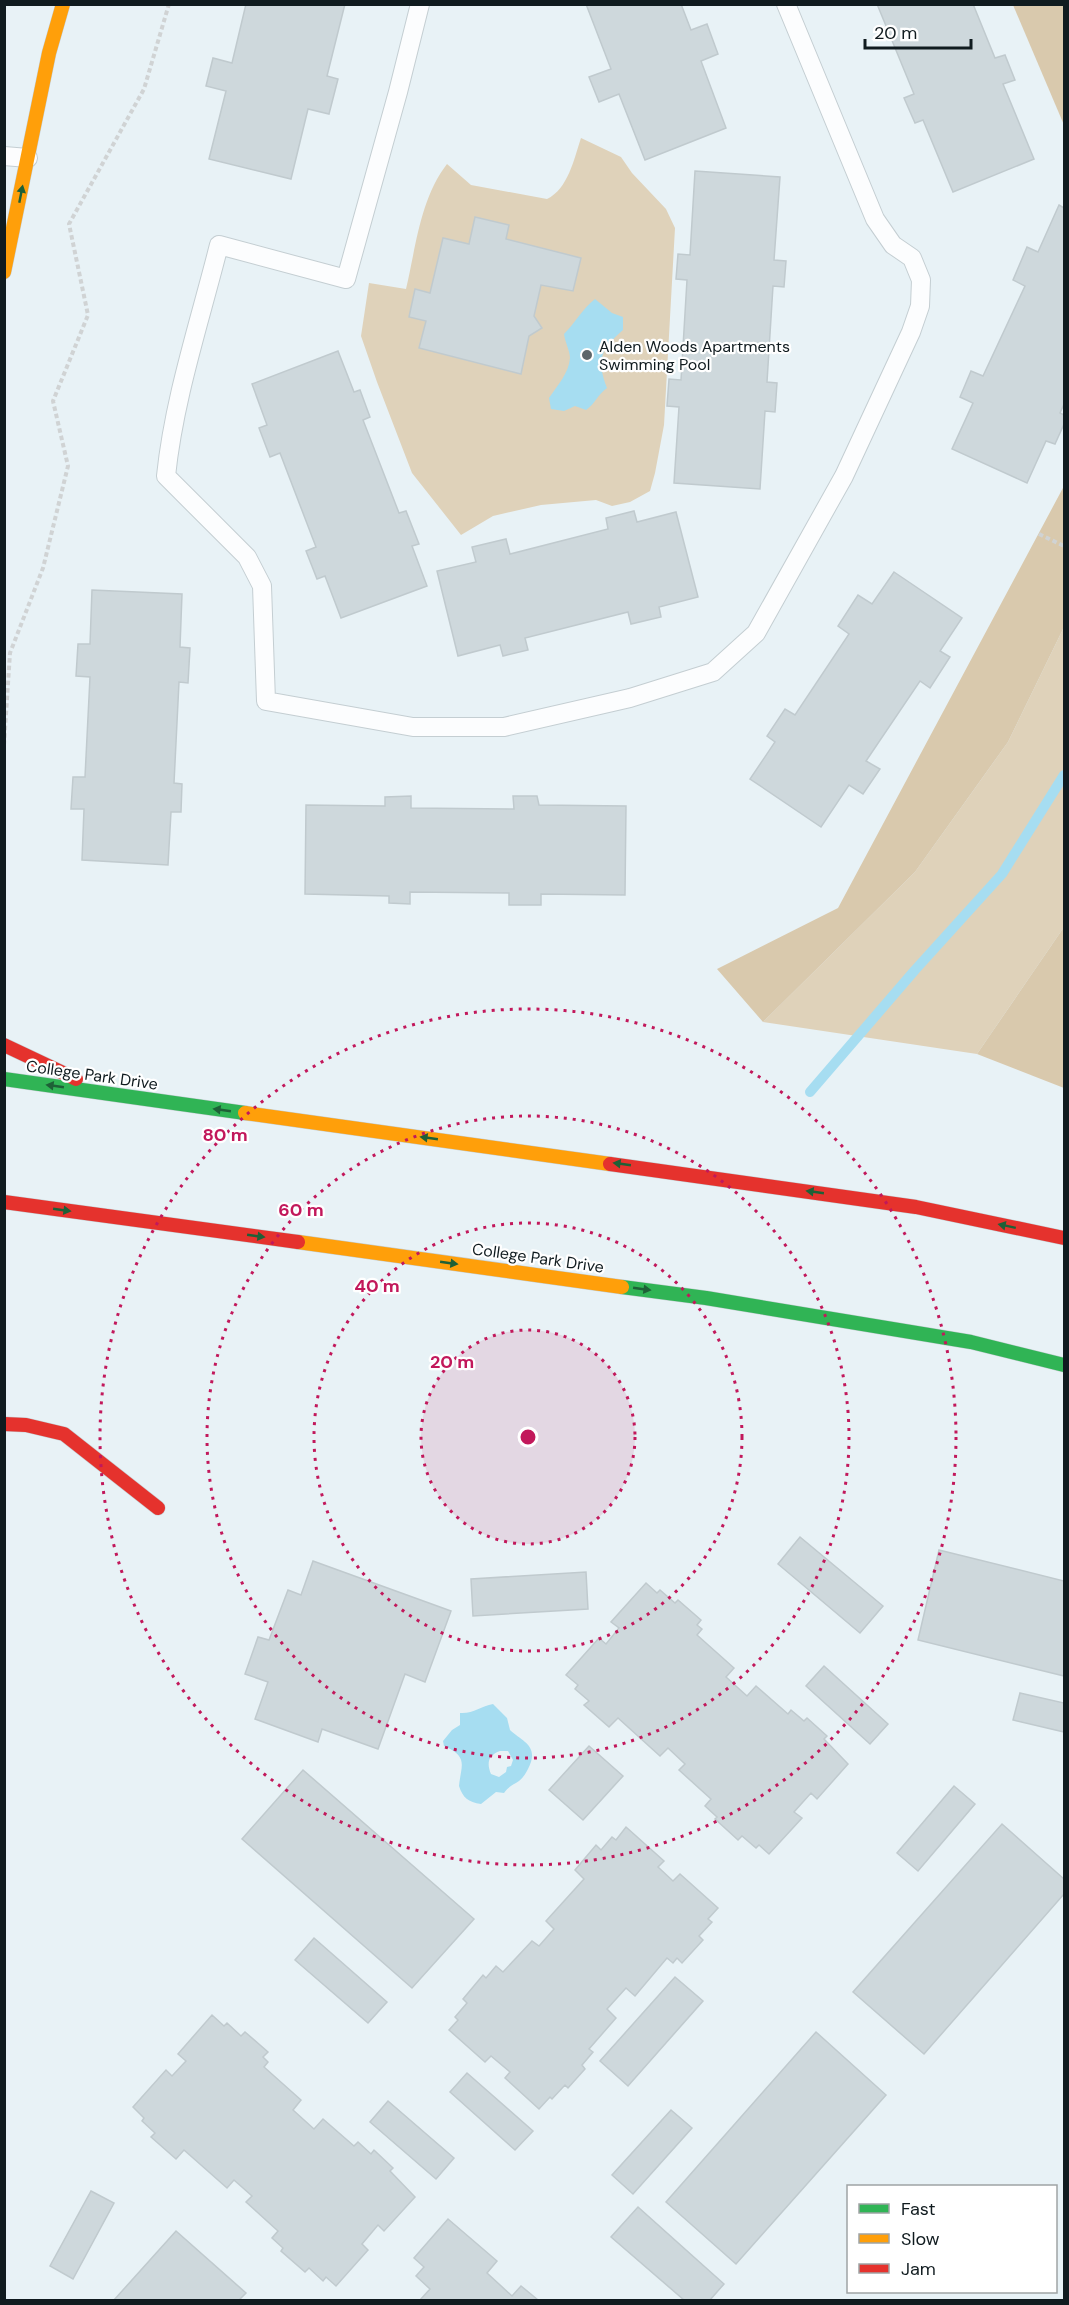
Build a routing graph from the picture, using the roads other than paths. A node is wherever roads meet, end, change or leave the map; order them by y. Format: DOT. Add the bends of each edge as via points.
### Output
graph roads {
  1 [pos="63,4"];
  2 [pos="420,4"];
  3 [pos="786,4"];
  4 [pos="4,156"];
  5 [pos="28,158"];
  6 [pos="4,272"];
  7 [pos="4,1045"];
  8 [pos="4,1079"];
  9 [pos="105,1093"];
  10 [pos="4,1202"];
  11 [pos="1065,1238"];
  12 [pos="1065,1365"];
  13 [pos="4,1424"];
  14 [pos="158,1508"];
  1 -- 5 [label="main road"];
  2 -- 3 [label="lane" via="346,279 219,245 169,445 166,476 247,556 262,586 266,701 413,727 504,727 630,698 713,672 756,633 844,476 911,332 920,306 921,280 912,258 893,245 875,219"];
  4 -- 5 [label="lane"];
  6 -- 5 [label="main road, one-way"];
  7 -- 9 [label="main road"];
  9 -- 8 [label="main road, College Park Drive, one-way"];
  11 -- 9 [label="main road, College Park Drive, one-way" via="904,1205"];
  10 -- 12 [label="main road, College Park Drive, one-way" via="706,1298 971,1342"];
  13 -- 14 [label="main road" via="64,1434"];
}
